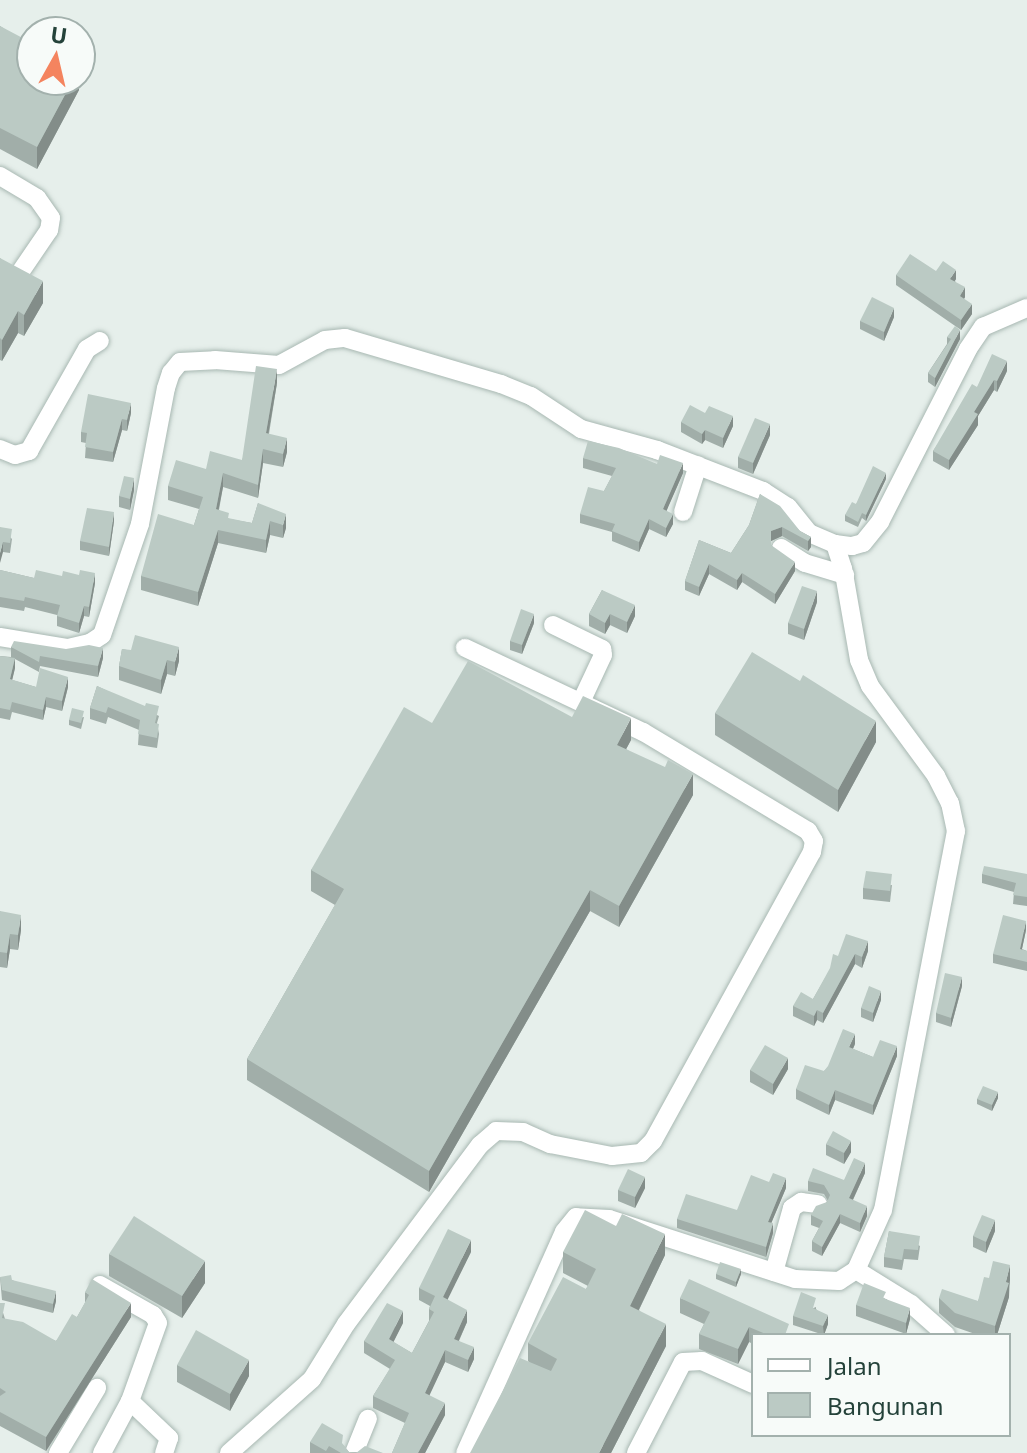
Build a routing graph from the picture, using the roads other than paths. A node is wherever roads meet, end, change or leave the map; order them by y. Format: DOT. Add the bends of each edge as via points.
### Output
graph roads {
  1 [pos="0,176"];
  2 [pos="21,271"];
  3 [pos="1027,308"];
  4 [pos="100,341"];
  5 [pos="0,449"];
  6 [pos="698,465"];
  7 [pos="683,512"];
  8 [pos="835,544"];
  9 [pos="781,548"];
  10 [pos="845,575"];
  11 [pos="553,625"];
  12 [pos="0,637"];
  13 [pos="465,648"];
  14 [pos="581,702"];
  15 [pos="818,1204"];
  16 [pos="856,1270"];
  17 [pos="774,1272"];
  18 [pos="100,1285"];
  19 [pos="944,1333"];
  20 [pos="751,1383"];
  21 [pos="97,1388"];
  22 [pos="130,1401"];
  23 [pos="368,1419"];
  24 [pos="58,1453"];
  25 [pos="102,1453"];
  26 [pos="164,1453"];
  27 [pos="229,1453"];
  28 [pos="354,1453"];
  29 [pos="465,1453"];
  30 [pos="636,1453"];
  1 -- 2 [label="street" via="37,198 51,218 49,230"];
  3 -- 8 [label="street" via="983,327 880,522 863,543"];
  4 -- 5 [label="street" via="87,349 29,451 15,455"];
  6 -- 7 [label="street"];
  6 -- 8 [label="street" via="763,491 788,507 809,533"];
  6 -- 12 [label="street" via="581,429 531,396 501,384 345,338 325,340 279,365 180,362 166,388 140,524 102,635 68,648"];
  8 -- 10 [label="street"];
  9 -- 10 [label="street" via="805,563"];
  10 -- 16 [label="street" via="859,660 870,686 936,776 956,831 883,1210"];
  11 -- 14 [label="street" via="602,649"];
  13 -- 14 [label="street"];
  14 -- 27 [label="street" via="643,732 808,831 814,841 812,852 653,1141 641,1153 612,1156 550,1144 523,1132 496,1131 480,1145 346,1324 312,1379"];
  15 -- 17 [label="street" via="801,1202 792,1208"];
  16 -- 17 [label="street" via="839,1281 795,1279"];
  16 -- 19 [label="street" via="911,1304"];
  17 -- 29 [label="street" via="609,1219 576,1217 564,1232"];
  18 -- 22 [label="street" via="158,1323"];
  20 -- 30 [label="street" via="702,1361 683,1362"];
  21 -- 24 [label="street"];
  22 -- 25 [label="street"];
  22 -- 26 [label="street" via="169,1438"];
  23 -- 28 [label="street"];
}
